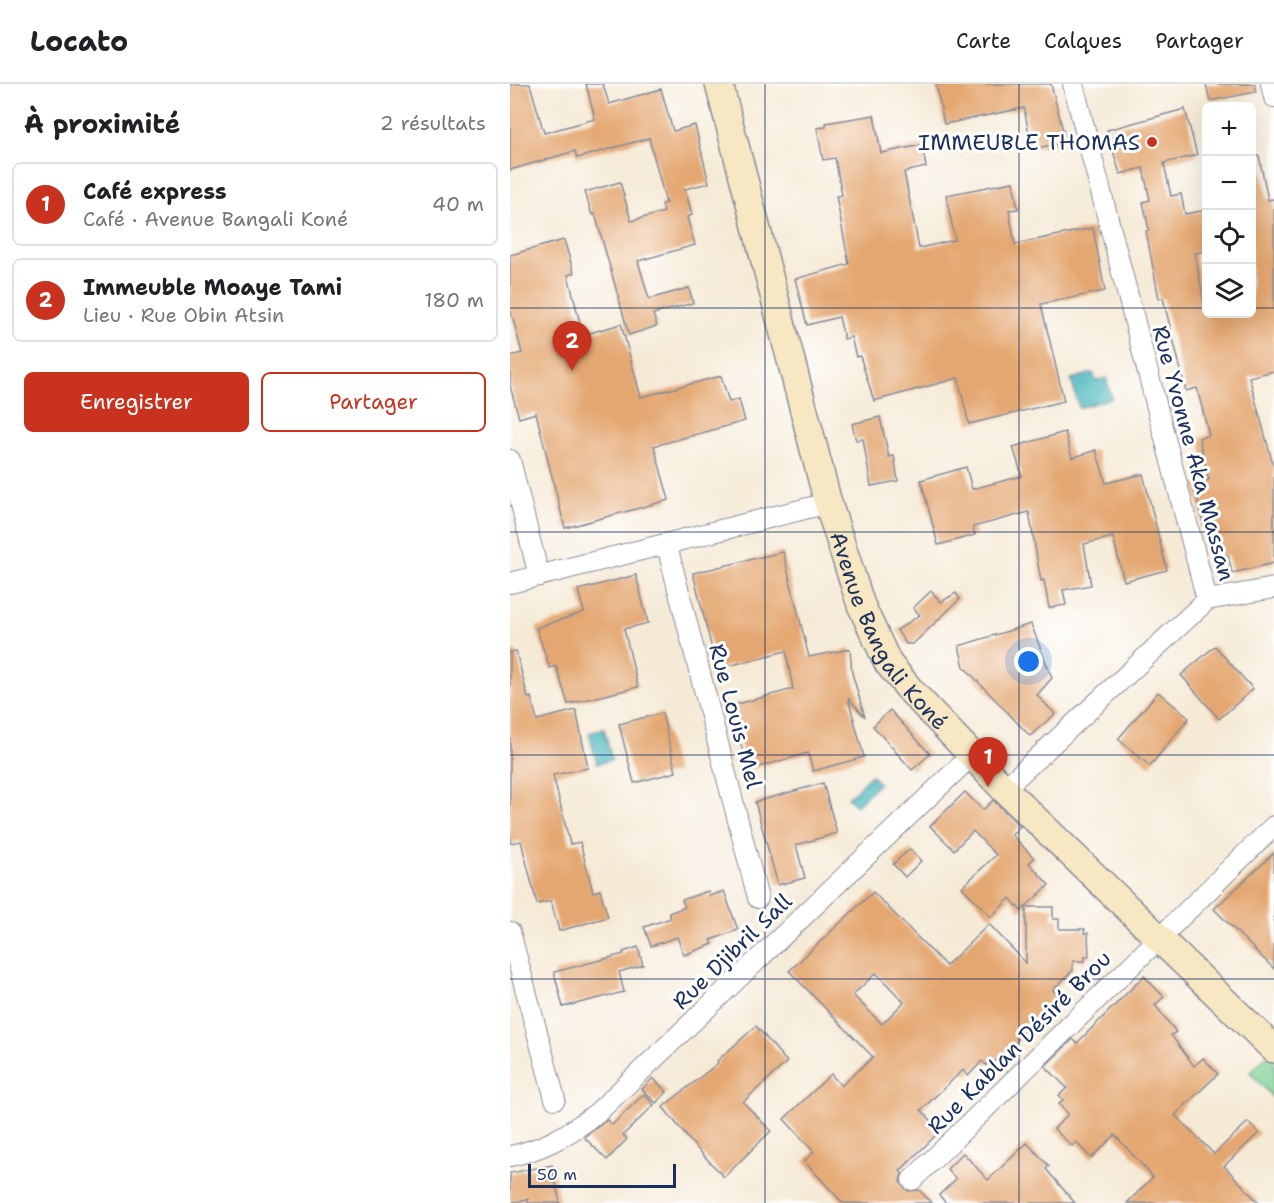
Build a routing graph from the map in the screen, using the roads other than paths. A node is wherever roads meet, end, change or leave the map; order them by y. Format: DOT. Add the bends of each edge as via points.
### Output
graph roads {
  1 [pos="719,84"];
  2 [pos="1072,84"];
  3 [pos="1271,84"];
  4 [pos="1274,97"];
  5 [pos="510,460"];
  6 [pos="828,503"];
  7 [pos="667,546"];
  8 [pos="539,576"];
  9 [pos="510,583"];
  10 [pos="1274,588"];
  11 [pos="1207,600"];
  12 [pos="971,756"];
  13 [pos="1004,789"];
  14 [pos="1274,826"];
  15 [pos="758,898"];
  16 [pos="510,932"];
  17 [pos="1159,937"];
  18 [pos="1274,1049"];
  19 [pos="555,1099"];
  20 [pos="510,1156"];
  21 [pos="912,1180"];
  1 -- 6 [label="street, Avenue Bangali Koné"];
  2 -- 11 [label="street, Rue Yvonne Aka Massan"];
  3 -- 4 [label="street"];
  5 -- 8 [label="street"];
  6 -- 7 [label="street"];
  6 -- 12 [label="street, Avenue Bangali Koné" via="861,605 888,663"];
  7 -- 8 [label="street"];
  7 -- 15 [label="street, Rue Louis Mel"];
  8 -- 9 [label="street"];
  10 -- 11 [label="street"];
  11 -- 13 [label="street, Rue Yvonne Aka Massan"];
  12 -- 13 [label="street, Avenue Bangali Koné"];
  12 -- 20 [label="street, Rue Djibril Sall" via="597,1113 565,1138"];
  13 -- 17 [label="street, Avenue Bangali Koné"];
  14 -- 17 [label="street, Rue Kablan Désiré Brou"];
  16 -- 19 [label="street"];
  17 -- 18 [label="street, Avenue Bangali Koné"];
  17 -- 21 [label="street, Rue Kablan Désiré Brou"];
}
